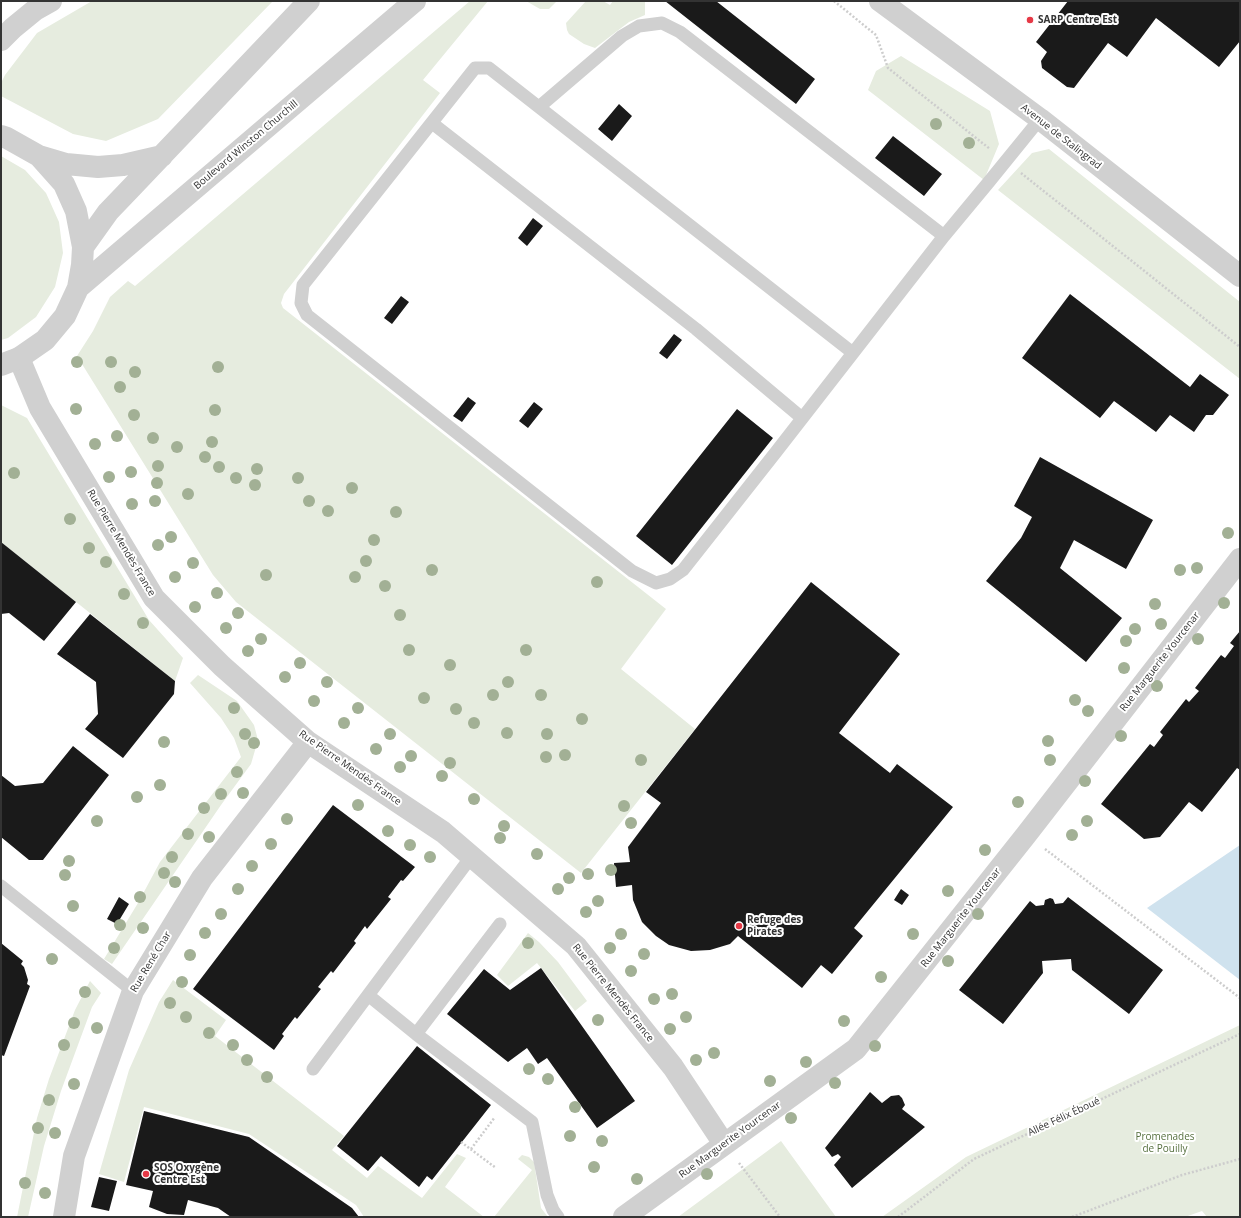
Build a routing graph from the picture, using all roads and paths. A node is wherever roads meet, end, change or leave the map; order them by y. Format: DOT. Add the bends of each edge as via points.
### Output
graph roads {
  1 [pos="51,1"];
  2 [pos="309,1"];
  3 [pos="415,1"];
  4 [pos="834,1"];
  5 [pos="880,1"];
  6 [pos="1,40"];
  7 [pos="539,108"];
  8 [pos="1040,119"];
  9 [pos="432,123"];
  10 [pos="1,136"];
  11 [pos="39,156"];
  12 [pos="162,156"];
  13 [pos="1006,161"];
  14 [pos="944,236"];
  15 [pos="83,247"];
  16 [pos="1240,276"];
  17 [pos="78,288"];
  18 [pos="1240,347"];
  19 [pos="853,353"];
  20 [pos="10,362"];
  21 [pos="802,418"];
  22 [pos="1240,559"];
  23 [pos="308,742"];
  24 [pos="1026,835"];
  25 [pos="472,857"];
  26 [pos="1,886"];
  27 [pos="500,924"];
  28 [pos="133,990"];
  29 [pos="368,995"];
  30 [pos="1240,998"];
  31 [pos="416,1034"];
  32 [pos="1240,1034"];
  33 [pos="312,1069"];
  34 [pos="507,1103"];
  35 [pos="461,1142"];
  36 [pos="724,1144"];
  37 [pos="471,1149"];
  38 [pos="1240,1159"];
  39 [pos="496,1168"];
  40 [pos="64,1217"];
  41 [pos="558,1217"];
  42 [pos="624,1217"];
  43 [pos="780,1217"];
  44 [pos="898,1217"];
  45 [pos="1072,1217"];
  1 -- 6 [label="street" via="35,10"];
  2 -- 12 [label="street"];
  3 -- 17 [label="street, Boulevard Winston Churchill"];
  4 -- 13 [label="path" via="876,35 888,68"];
  5 -- 8 [label="street, Avenue de Stalingrad"];
  7 -- 9 [label="lane" via="489,68 475,68"];
  7 -- 14 [label="lane" via="622,36 639,26 662,23 680,32"];
  7 -- 19 [label="lane"];
  8 -- 13 [label="lane"];
  8 -- 16 [label="street, Avenue de Stalingrad"];
  9 -- 21 [label="lane" via="696,329"];
  9 -- 21 [label="lane" via="303,285 301,304 307,315 632,572 656,583 670,579 683,570"];
  10 -- 11 [label="street"];
  11 -- 12 [label="street" via="66,164 98,167 123,165"];
  11 -- 15 [label="street" via="64,184 76,211"];
  12 -- 15 [label="street" via="108,212"];
  13 -- 14 [label="lane"];
  13 -- 18 [label="path"];
  14 -- 19 [label="lane"];
  15 -- 17 [label="street"];
  17 -- 20 [label="street" via="64,316 45,340"];
  19 -- 21 [label="lane"];
  20 -- 23 [label="street, Rue Pierre Mendès France" via="154,598 222,666"];
  22 -- 24 [label="street, Rue Marguerite Yourcenar"];
  23 -- 25 [label="street, Rue Pierre Mendès France" via="443,832"];
  23 -- 28 [label="street, Rue René Char" via="202,878"];
  24 -- 30 [label="path"];
  24 -- 36 [label="street, Rue Marguerite Yourcenar" via="856,1049"];
  25 -- 29 [label="lane"];
  25 -- 36 [label="street, Rue Pierre Mendès France" via="576,946 673,1067"];
  26 -- 28 [label="lane"];
  27 -- 31 [label="lane"];
  28 -- 40 [label="street, Rue René Char" via="74,1156"];
  29 -- 31 [label="lane"];
  29 -- 33 [label="lane"];
  31 -- 34 [label="lane"];
  32 -- 44 [label="path, Allée Félix Éboué" via="974,1158"];
  34 -- 37 [label="path"];
  34 -- 41 [label="lane" via="532,1122 547,1196"];
  35 -- 37 [label="path"];
  36 -- 42 [label="street, Rue Marguerite Yourcenar"];
  36 -- 43 [label="path"];
  37 -- 39 [label="path"];
  38 -- 45 [label="path" via="1182,1176"];
}
